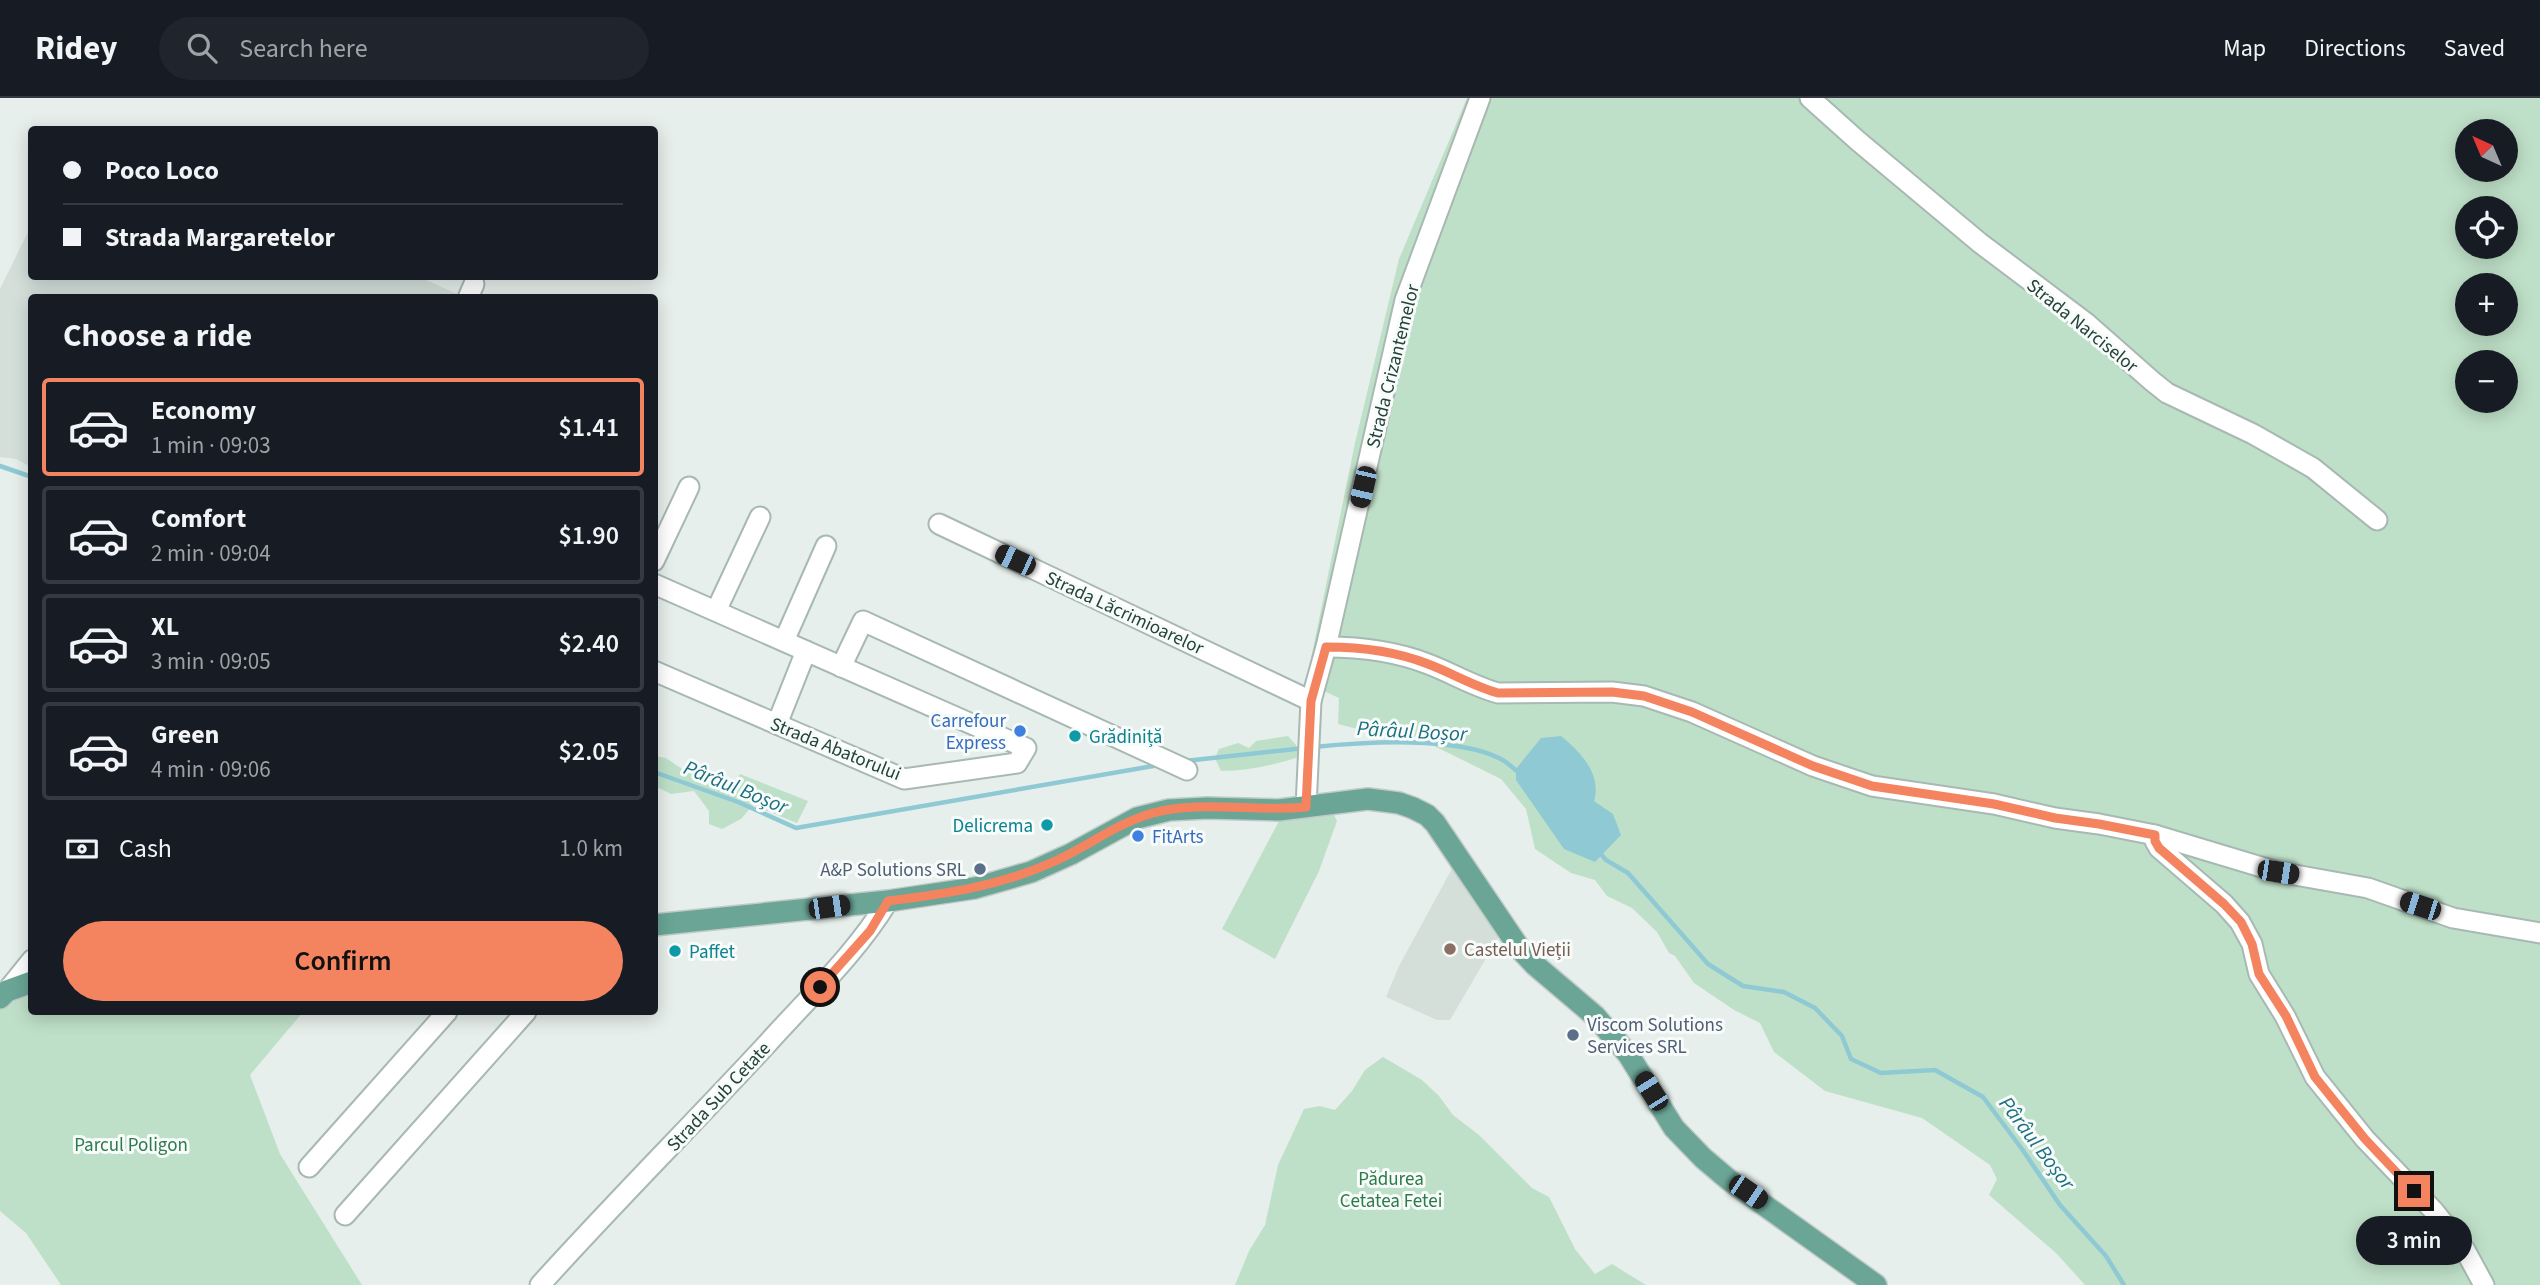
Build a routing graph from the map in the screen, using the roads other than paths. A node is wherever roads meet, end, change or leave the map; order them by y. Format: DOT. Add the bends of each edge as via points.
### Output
graph roads {
  1 [pos="1480,98"];
  2 [pos="1810,98"];
  3 [pos="689,487"];
  4 [pos="760,517"];
  5 [pos="2377,520"];
  6 [pos="939,524"];
  7 [pos="826,546"];
  8 [pos="658,553"];
  9 [pos="658,586"];
  10 [pos="716,611"];
  11 [pos="783,641"];
  12 [pos="1326,647"];
  13 [pos="806,651"];
  14 [pos="841,667"];
  15 [pos="658,673"];
  16 [pos="1311,701"];
  17 [pos="777,724"];
  18 [pos="1187,770"];
  19 [pos="1302,802"];
  20 [pos="2155,835"];
  21 [pos="888,901"];
  22 [pos="658,925"];
  23 [pos="2540,933"];
  24 [pos="28,965"];
  25 [pos="28,984"];
  26 [pos="3,995"];
  27 [pos="444,1015"];
  28 [pos="523,1015"];
  29 [pos="309,1167"];
  30 [pos="345,1215"];
  31 [pos="540,1285"];
  32 [pos="1876,1285"];
  33 [pos="2484,1285"];
  1 -- 12 [label="street, Strada Crizantemelor" via="1405,300"];
  2 -- 5 [label="street, Strada Narciselor" via="1970,235 2085,322 2160,387 2313,468"];
  3 -- 8 [label="street"];
  4 -- 10 [label="street"];
  6 -- 16 [label="street, Strada Lăcrimioarelor"];
  7 -- 11 [label="street"];
  9 -- 10 [label="street, Strada Abatorului"];
  10 -- 11 [label="street, Strada Abatorului"];
  11 -- 13 [label="street, Strada Abatorului"];
  12 -- 16 [label="street, Strada Crizantemelor"];
  12 -- 20 [label="street" via="1397,653 1498,693 1612,692 1658,699 1813,766 1872,786"];
  13 -- 14 [label="street, Strada Abatorului"];
  13 -- 17 [label="street"];
  14 -- 17 [label="street, Strada Abatorului" via="1026,748 1017,763 904,779"];
  14 -- 18 [label="street" via="863,621"];
  15 -- 17 [label="street, Strada Abatorului"];
  16 -- 19 [label="street, Strada Crizantemelor"];
  19 -- 21 [label="main road" via="1155,812 1006,880"];
  19 -- 32 [label="main road" via="1368,799 1399,803 1427,815 1520,949 1595,1016 1628,1054 1674,1128 1728,1180"];
  20 -- 23 [label="street" via="2278,872 2368,888 2453,918"];
  20 -- 33 [label="street" via="2159,848 2241,922 2259,974 2286,1016 2315,1077 2365,1139 2433,1210 2465,1250"];
  21 -- 22 [label="main road"];
  21 -- 31 [label="street, Strada Sub Cetate" via="870,931 841,964"];
  24 -- 26 [label="street"];
  25 -- 26 [label="main road"];
  27 -- 29 [label="street"];
  28 -- 30 [label="street"];
}
